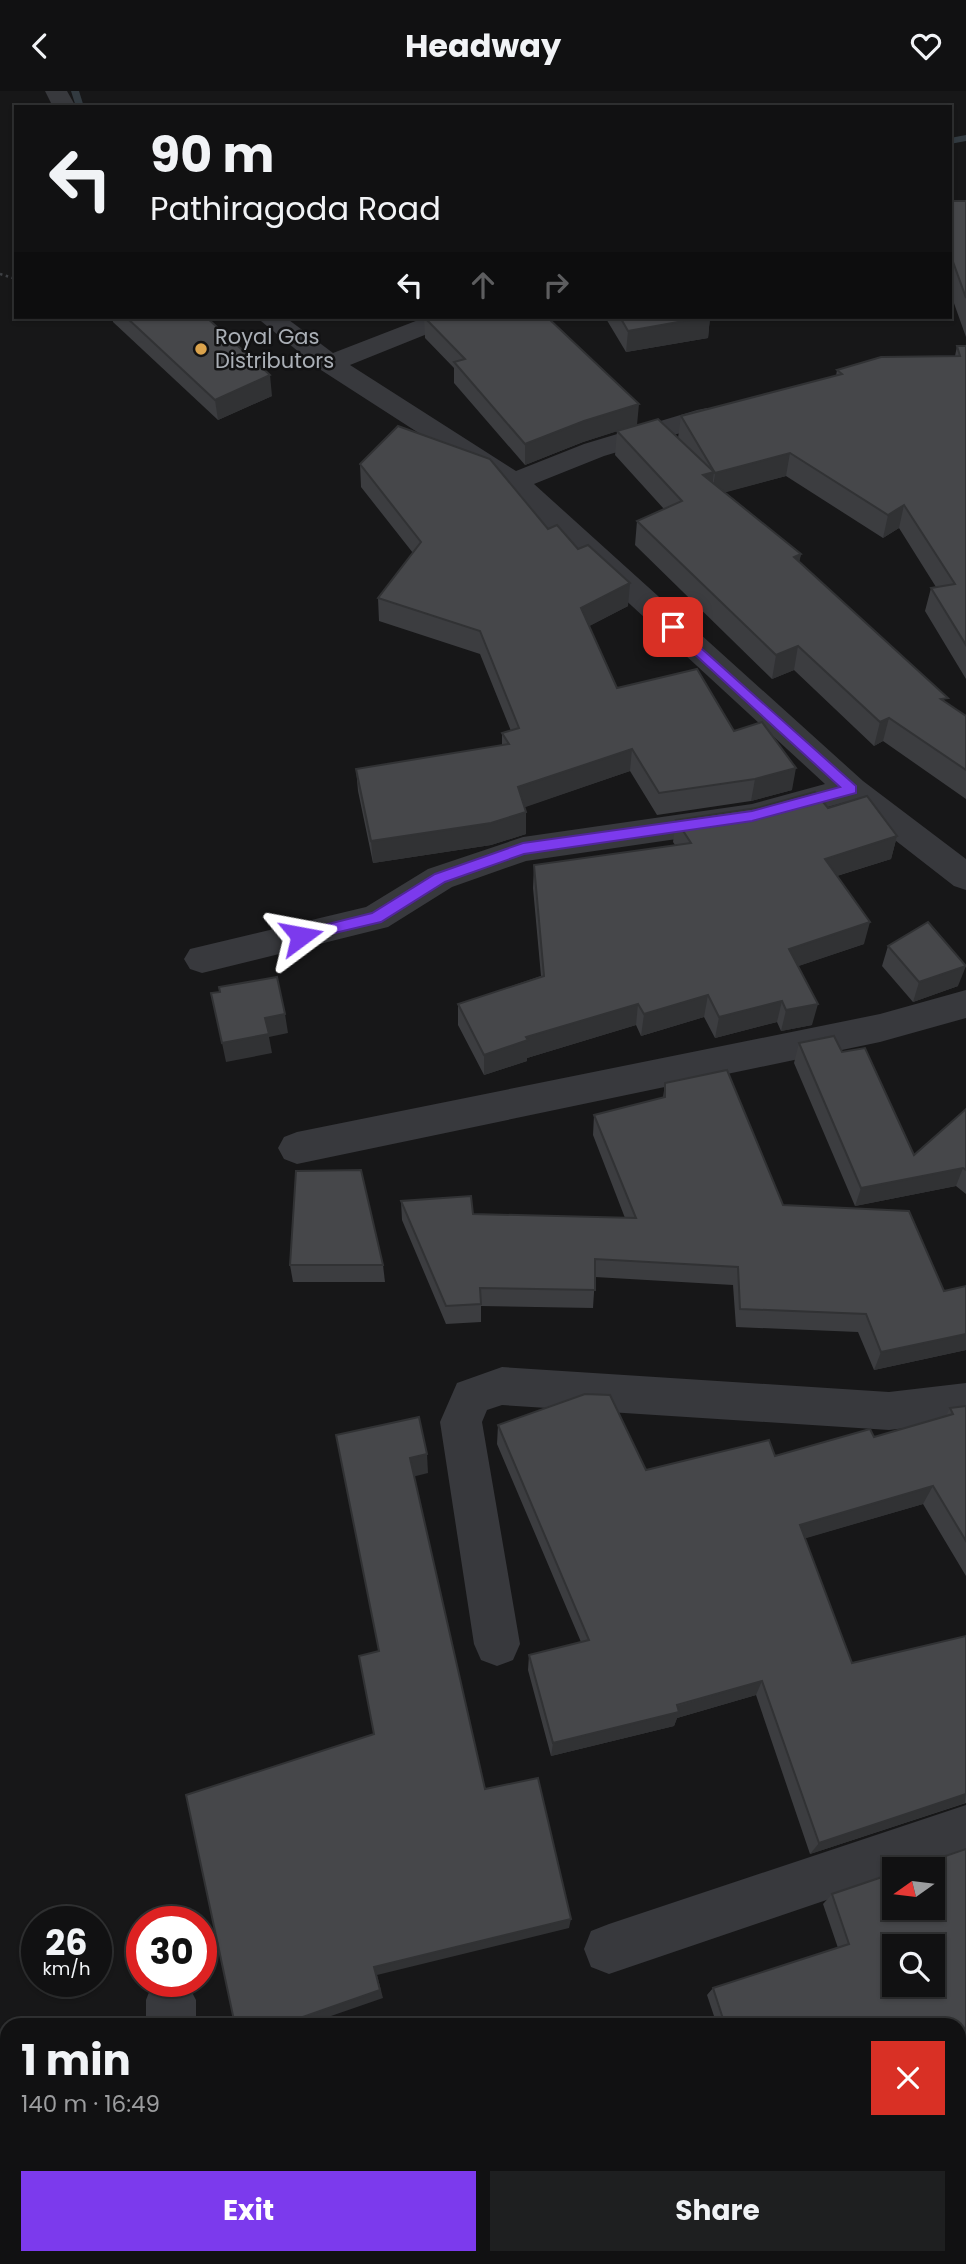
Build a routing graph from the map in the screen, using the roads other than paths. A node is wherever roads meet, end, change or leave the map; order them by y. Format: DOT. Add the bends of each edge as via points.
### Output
graph roads {
  1 [pos="272,319"];
  2 [pos="443,319"];
  3 [pos="330,364"];
  4 [pos="707,416"];
  5 [pos="514,482"];
  6 [pos="851,789"];
  7 [pos="966,877"];
  8 [pos="202,959"];
  9 [pos="966,1004"];
  10 [pos="297,1148"];
  11 [pos="966,1402"];
  12 [pos="497,1644"];
  13 [pos="966,1829"];
  14 [pos="609,1949"];
  1 -- 3 [label="street"];
  2 -- 3 [label="street"];
  3 -- 5 [label="street"];
  4 -- 5 [label="street" via="594,450"];
  5 -- 6 [label="street"];
  6 -- 7 [label="street"];
  6 -- 8 [label="street" via="752,816 523,849 440,878 376,918"];
  9 -- 10 [label="street" via="880,1028"];
  11 -- 12 [label="street" via="889,1411 502,1386 472,1396 461,1422"];
  13 -- 14 [label="street"];
}
